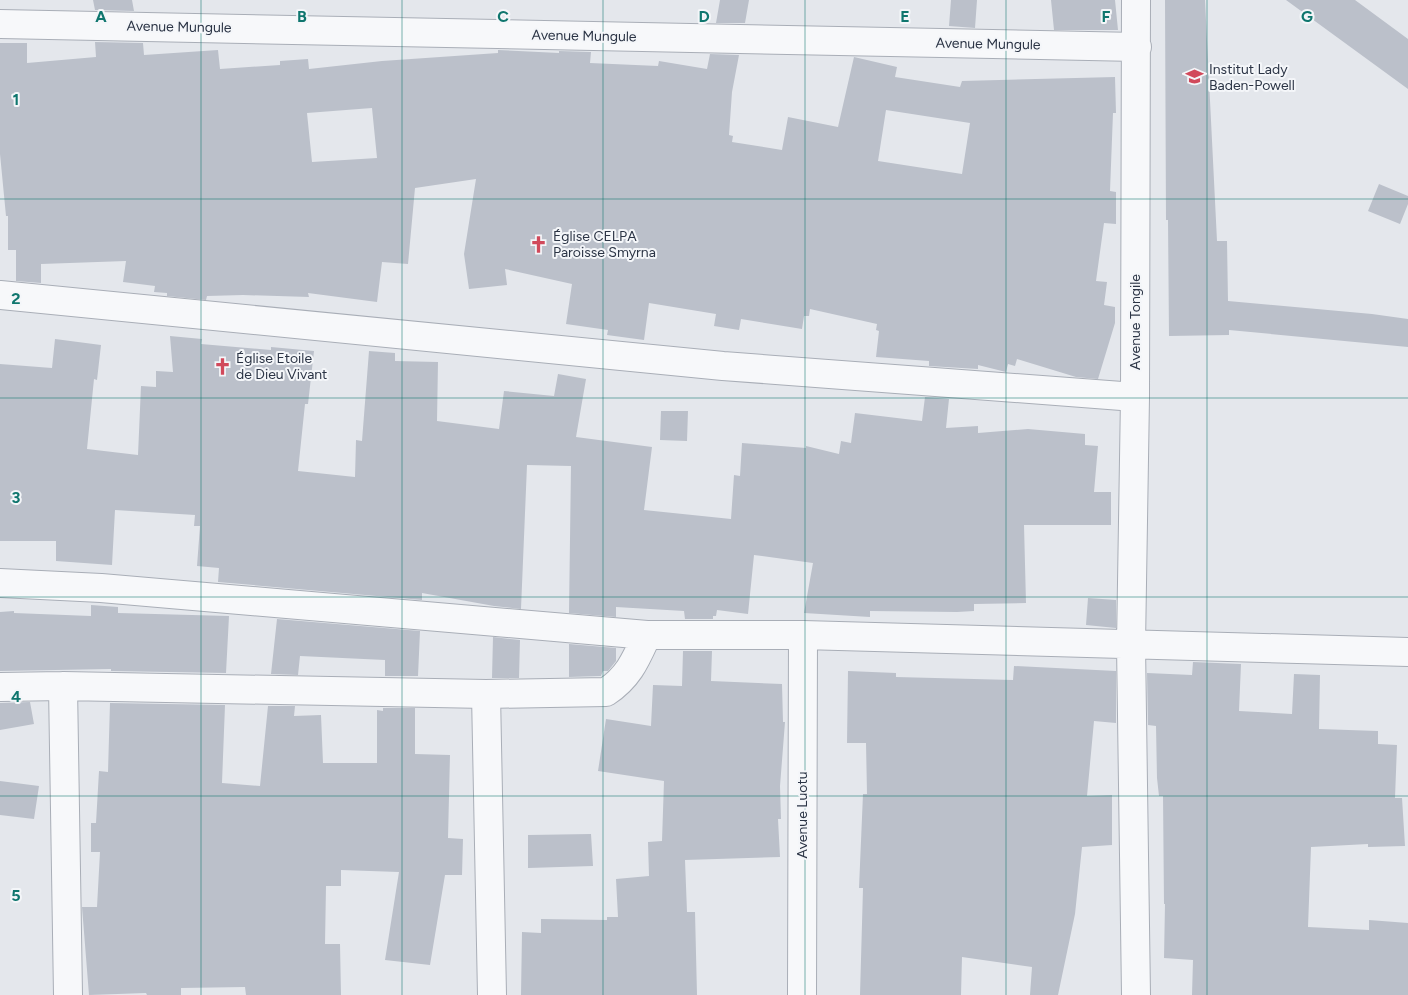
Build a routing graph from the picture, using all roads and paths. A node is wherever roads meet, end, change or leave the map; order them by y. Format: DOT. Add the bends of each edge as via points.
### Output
graph roads {
  1 [pos="1136,0"];
  2 [pos="0,24"];
  3 [pos="1137,47"];
  4 [pos="0,295"];
  5 [pos="1135,397"];
  6 [pos="0,583"];
  7 [pos="647,635"];
  8 [pos="803,635"];
  9 [pos="1131,645"];
  10 [pos="1408,652"];
  11 [pos="63,686"];
  12 [pos="0,687"];
  13 [pos="486,694"];
  14 [pos="68,995"];
  15 [pos="492,995"];
  16 [pos="802,995"];
  17 [pos="1136,995"];
  1 -- 3 [label="street, Avenue Tongile"];
  2 -- 3 [label="street, Avenue Mungule"];
  3 -- 5 [label="street, Avenue Tongile"];
  4 -- 5 [label="street" via="723,366"];
  5 -- 9 [label="street, Avenue Tongile"];
  6 -- 7 [label="street" via="110,589"];
  7 -- 8 [label="street"];
  7 -- 13 [label="street" via="631,670 606,692"];
  8 -- 9 [label="street"];
  8 -- 16 [label="street, Avenue Luotu"];
  9 -- 10 [label="street"];
  9 -- 17 [label="street, Avenue Tongile"];
  11 -- 12 [label="street"];
  11 -- 13 [label="street"];
  11 -- 14 [label="street"];
  13 -- 15 [label="street"];
}
